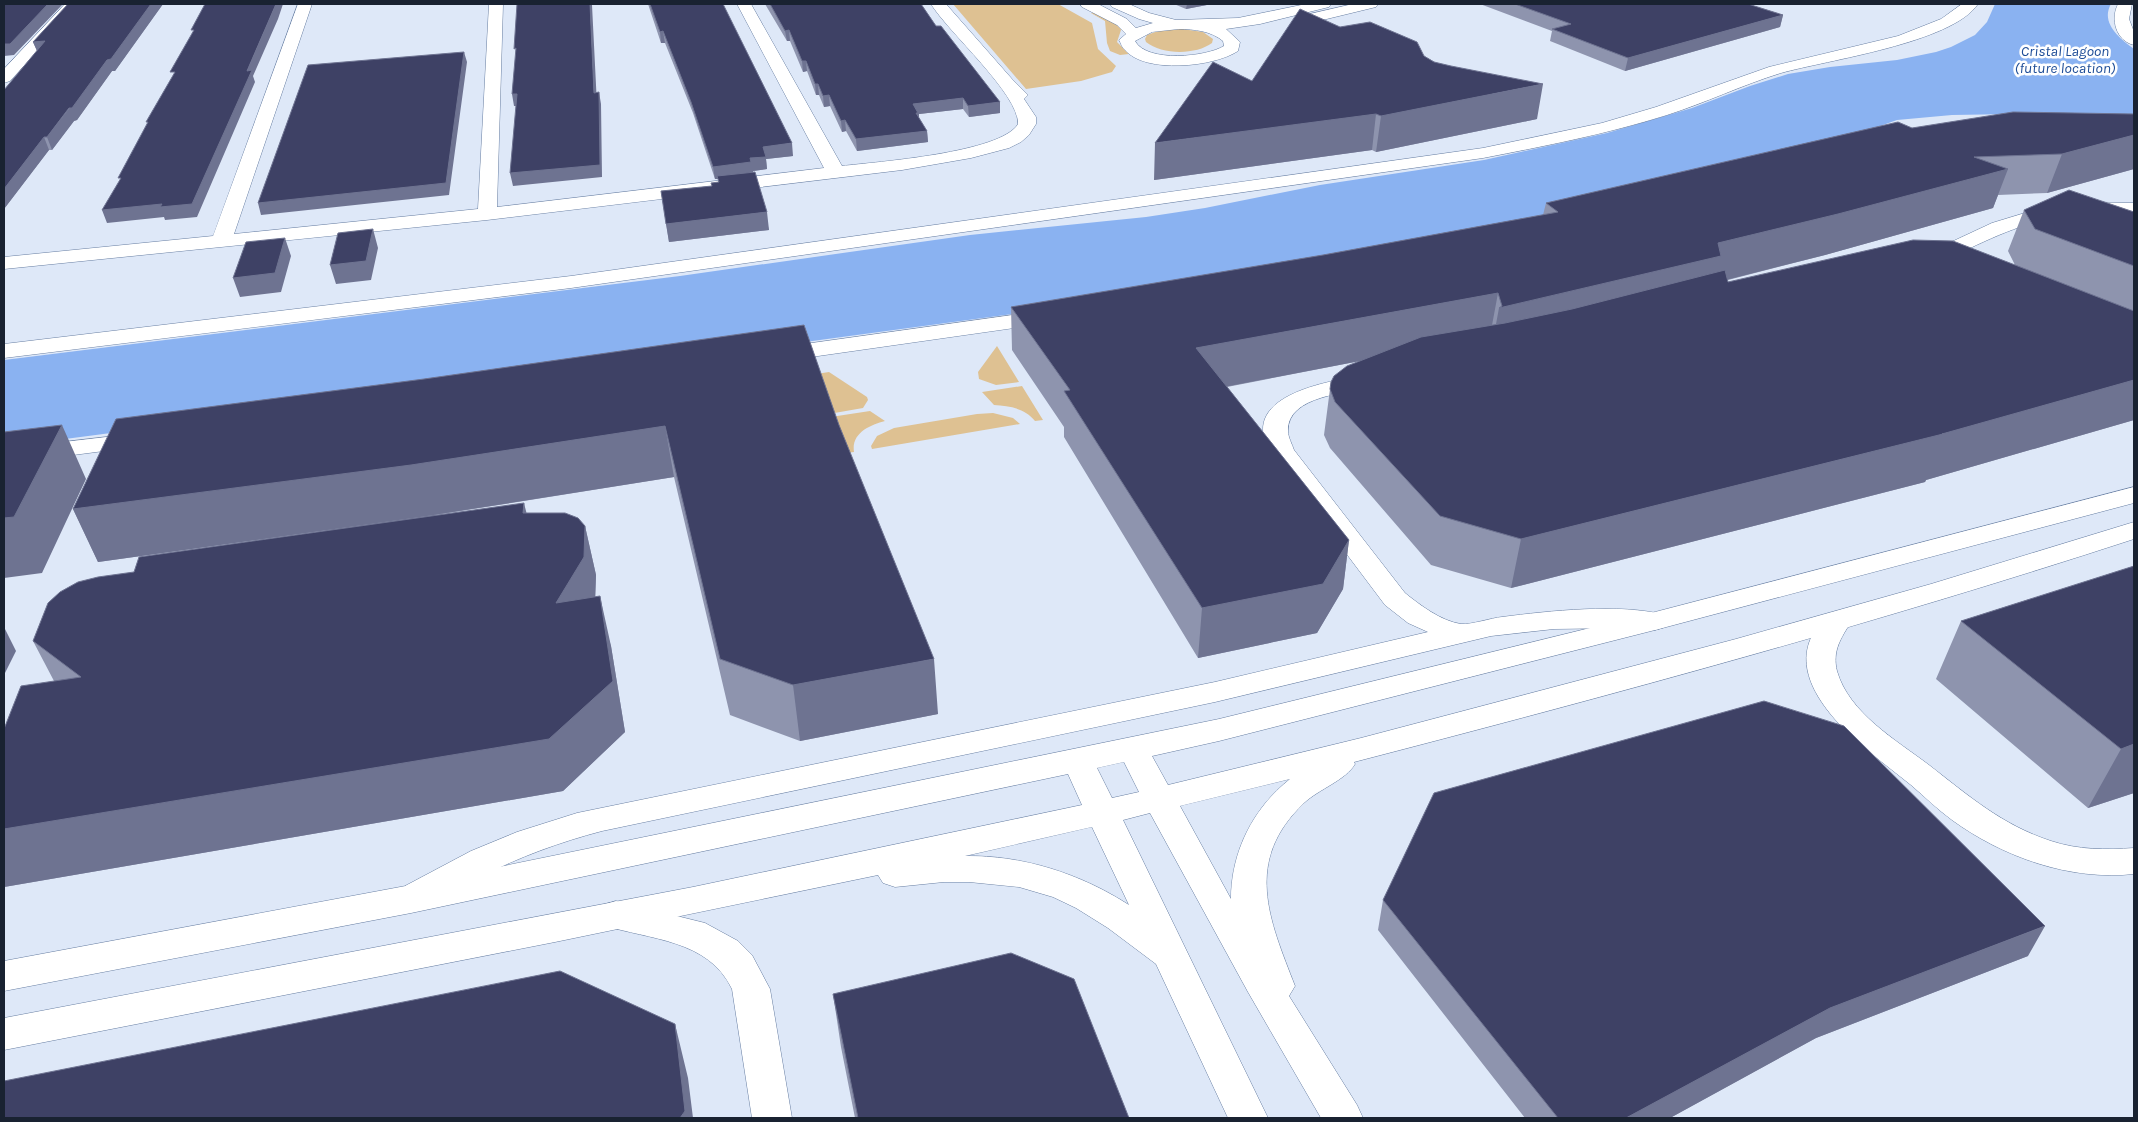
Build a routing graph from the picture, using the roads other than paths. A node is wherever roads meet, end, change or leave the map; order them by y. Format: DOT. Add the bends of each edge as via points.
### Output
graph roads {
  1 [pos="73,4"];
  2 [pos="305,4"];
  3 [pos="496,4"];
  4 [pos="744,4"];
  5 [pos="938,4"];
  6 [pos="1087,4"];
  7 [pos="1117,4"];
  8 [pos="1322,4"];
  9 [pos="1370,4"];
  10 [pos="1971,4"];
  11 [pos="2124,4"];
  12 [pos="1179,25"];
  13 [pos="1196,26"];
  14 [pos="1132,34"];
  15 [pos="2134,40"];
  16 [pos="1232,42"];
  17 [pos="4,78"];
  18 [pos="836,172"];
  19 [pos="2134,209"];
  20 [pos="487,214"];
  21 [pos="221,242"];
  22 [pos="4,263"];
  23 [pos="1979,278"];
  24 [pos="1066,314"];
  25 [pos="4,351"];
  26 [pos="757,357"];
  27 [pos="1389,378"];
  28 [pos="160,438"];
  29 [pos="4,457"];
  30 [pos="2134,495"];
  31 [pos="2134,530"];
  32 [pos="1655,621"];
  33 [pos="1837,622"];
  34 [pos="1462,634"];
  35 [pos="1372,747"];
  36 [pos="1133,749"];
  37 [pos="1078,761"];
  38 [pos="1159,799"];
  39 [pos="1103,812"];
  40 [pos="2134,861"];
  41 [pos="790,880"];
  42 [pos="412,899"];
  43 [pos="616,915"];
  44 [pos="1170,954"];
  45 [pos="4,976"];
  46 [pos="4,1034"];
  47 [pos="1290,1034"];
  48 [pos="772,1118"];
  49 [pos="1248,1118"];
  50 [pos="1343,1118"];
  1 -- 17 [label="street"];
  2 -- 21 [label="street"];
  3 -- 20 [label="street"];
  4 -- 18 [label="street"];
  5 -- 18 [label="street" via="1039,118 1036,133 997,152"];
  6 -- 14 [label="street" via="1122,22"];
  7 -- 12 [label="street" via="1144,16"];
  8 -- 13 [label="street" via="1239,23"];
  9 -- 16 [label="street" via="1251,32"];
  10 -- 25 [label="street" via="1946,22 1903,39 1775,70 1619,124 1509,149 571,282"];
  11 -- 15 [label="street" via="2120,22"];
  12 -- 13 [label="street"];
  12 -- 14 [label="street" via="1152,27"];
  13 -- 16 [label="street" via="1221,32"];
  14 -- 16 [label="street" via="1127,40 1134,51 1179,61 1225,53 1232,48"];
  18 -- 20 [label="street"];
  19 -- 23 [label="street" via="2087,207 2034,214 1954,248 1942,262"];
  20 -- 21 [label="street"];
  21 -- 22 [label="street"];
  24 -- 26 [label="street"];
  27 -- 34 [label="street" via="1304,395 1277,419 1276,440 1395,599 1419,618"];
  28 -- 29 [label="street"];
  30 -- 32 [label="street"];
  31 -- 33 [label="street"];
  32 -- 34 [label="street" via="1554,620 1491,627"];
  32 -- 36 [label="street"];
  33 -- 35 [label="street"];
  33 -- 40 [label="street" via="1828,632 1820,657 1822,671 1835,698 1857,724 1950,800 1978,821 2028,846 2082,860"];
  34 -- 42 [label="street" via="1215,692 569,827 497,853"];
  35 -- 38 [label="street"];
  35 -- 47 [label="street" via="1307,782 1288,798 1272,816 1253,856 1249,898 1256,930"];
  36 -- 37 [label="street"];
  36 -- 38 [label="street"];
  37 -- 39 [label="street"];
  37 -- 42 [label="street"];
  38 -- 39 [label="street"];
  38 -- 47 [label="street" via="1212,900"];
  39 -- 41 [label="street"];
  39 -- 44 [label="street"];
  41 -- 43 [label="street"];
  41 -- 44 [label="street" via="861,880 944,868 1003,871 1059,886 1088,898"];
  42 -- 45 [label="street"];
  43 -- 46 [label="street"];
  43 -- 48 [label="street" via="692,933 725,951 739,965 751,990"];
  44 -- 49 [label="street"];
  47 -- 50 [label="street"];
}
